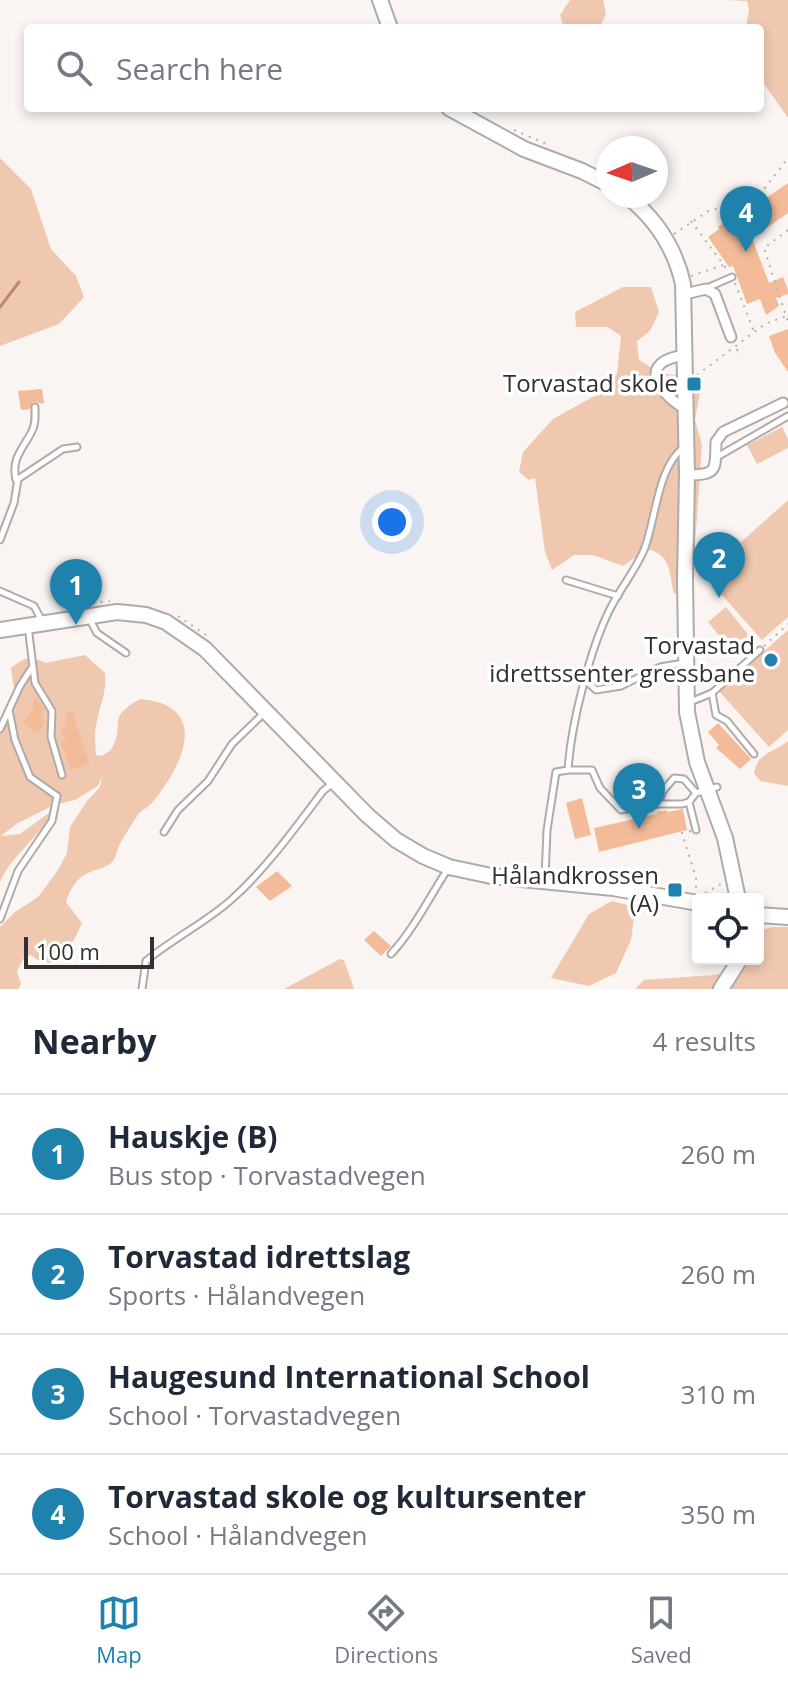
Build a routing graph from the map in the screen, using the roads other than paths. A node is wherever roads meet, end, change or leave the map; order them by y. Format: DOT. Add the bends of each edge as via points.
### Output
graph roads {
  1 [pos="380,0"];
  2 [pos="389,24"];
  3 [pos="456,112"];
  4 [pos="596,178"];
  5 [pos="640,208"];
  6 [pos="732,277"];
  7 [pos="706,289"];
  8 [pos="685,294"];
  9 [pos="734,342"];
  10 [pos="686,355"];
  11 [pos="783,403"];
  12 [pos="35,407"];
  13 [pos="687,410"];
  14 [pos="788,416"];
  15 [pos="687,445"];
  16 [pos="77,447"];
  17 [pos="717,457"];
  18 [pos="687,475"];
  19 [pos="16,481"];
  20 [pos="0,540"];
  21 [pos="566,580"];
  22 [pos="0,591"];
  23 [pos="618,596"];
  24 [pos="89,615"];
  25 [pos="35,624"];
  26 [pos="0,630"];
  27 [pos="760,650"];
  28 [pos="126,653"];
  29 [pos="685,663"];
  30 [pos="32,669"];
  31 [pos="586,682"];
  32 [pos="712,693"];
  33 [pos="695,700"];
  34 [pos="9,710"];
  35 [pos="266,711"];
  36 [pos="0,729"];
  37 [pos="754,754"];
  38 [pos="568,770"];
  39 [pos="62,775"];
  40 [pos="334,782"];
  41 [pos="707,790"];
  42 [pos="689,802"];
  43 [pos="658,804"];
  44 [pos="696,830"];
  45 [pos="164,832"];
  46 [pos="449,867"];
  47 [pos="545,881"];
  48 [pos="737,893"];
  49 [pos="692,897"];
  50 [pos="764,915"];
  51 [pos="788,917"];
  52 [pos="0,919"];
  53 [pos="391,954"];
  54 [pos="736,965"];
  55 [pos="142,989"];
  56 [pos="721,989"];
  1 -- 2 [label="main road"];
  3 -- 4 [label="main road" via="524,149"];
  5 -- 8 [label="main road" via="666,239"];
  6 -- 7 [label="lane"];
  7 -- 8 [label="street"];
  7 -- 9 [label="street" via="718,298"];
  8 -- 10 [label="main road"];
  10 -- 13 [label="main road"];
  10 -- 13 [label="street" via="665,359 656,373 660,385"];
  11 -- 17 [label="street" via="723,432 716,442"];
  12 -- 19 [label="lane" via="33,430 16,457"];
  13 -- 15 [label="main road"];
  14 -- 17 [label="lane"];
  15 -- 18 [label="main road"];
  15 -- 23 [label="lane" via="672,459 644,550"];
  16 -- 19 [label="lane" via="63,449"];
  17 -- 18 [label="street" via="709,473"];
  18 -- 29 [label="main road"];
  19 -- 20 [label="lane"];
  21 -- 23 [label="lane"];
  22 -- 25 [label="lane" via="34,606 41,616"];
  23 -- 31 [label="lane"];
  24 -- 25 [label="main road"];
  24 -- 28 [label="lane" via="97,633"];
  24 -- 35 [label="main road" via="135,613 176,627"];
  25 -- 26 [label="main road"];
  25 -- 30 [label="lane"];
  27 -- 32 [label="lane"];
  29 -- 31 [label="lane" via="660,667 600,691"];
  29 -- 41 [label="main road" via="690,738"];
  30 -- 34 [label="lane"];
  30 -- 39 [label="lane" via="52,711 51,737"];
  31 -- 38 [label="lane"];
  32 -- 33 [label="lane"];
  32 -- 37 [label="lane" via="716,715"];
  34 -- 36 [label="lane"];
  34 -- 52 [label="lane" via="30,777 57,796 52,821 18,871"];
  35 -- 40 [label="main road"];
  35 -- 45 [label="lane" via="232,744"];
  38 -- 43 [label="lane" via="592,770 600,788 621,810"];
  38 -- 47 [label="lane" via="556,772 551,792"];
  40 -- 46 [label="main road" via="396,840"];
  40 -- 55 [label="lane" via="230,901 146,961"];
  41 -- 42 [label="lane"];
  41 -- 43 [label="lane" via="674,778"];
  41 -- 48 [label="main road"];
  42 -- 43 [label="lane"];
  42 -- 44 [label="lane"];
  46 -- 47 [label="main road"];
  46 -- 53 [label="lane"];
  47 -- 49 [label="main road"];
  50 -- 51 [label="main road"];
  54 -- 56 [label="main road"];
}
